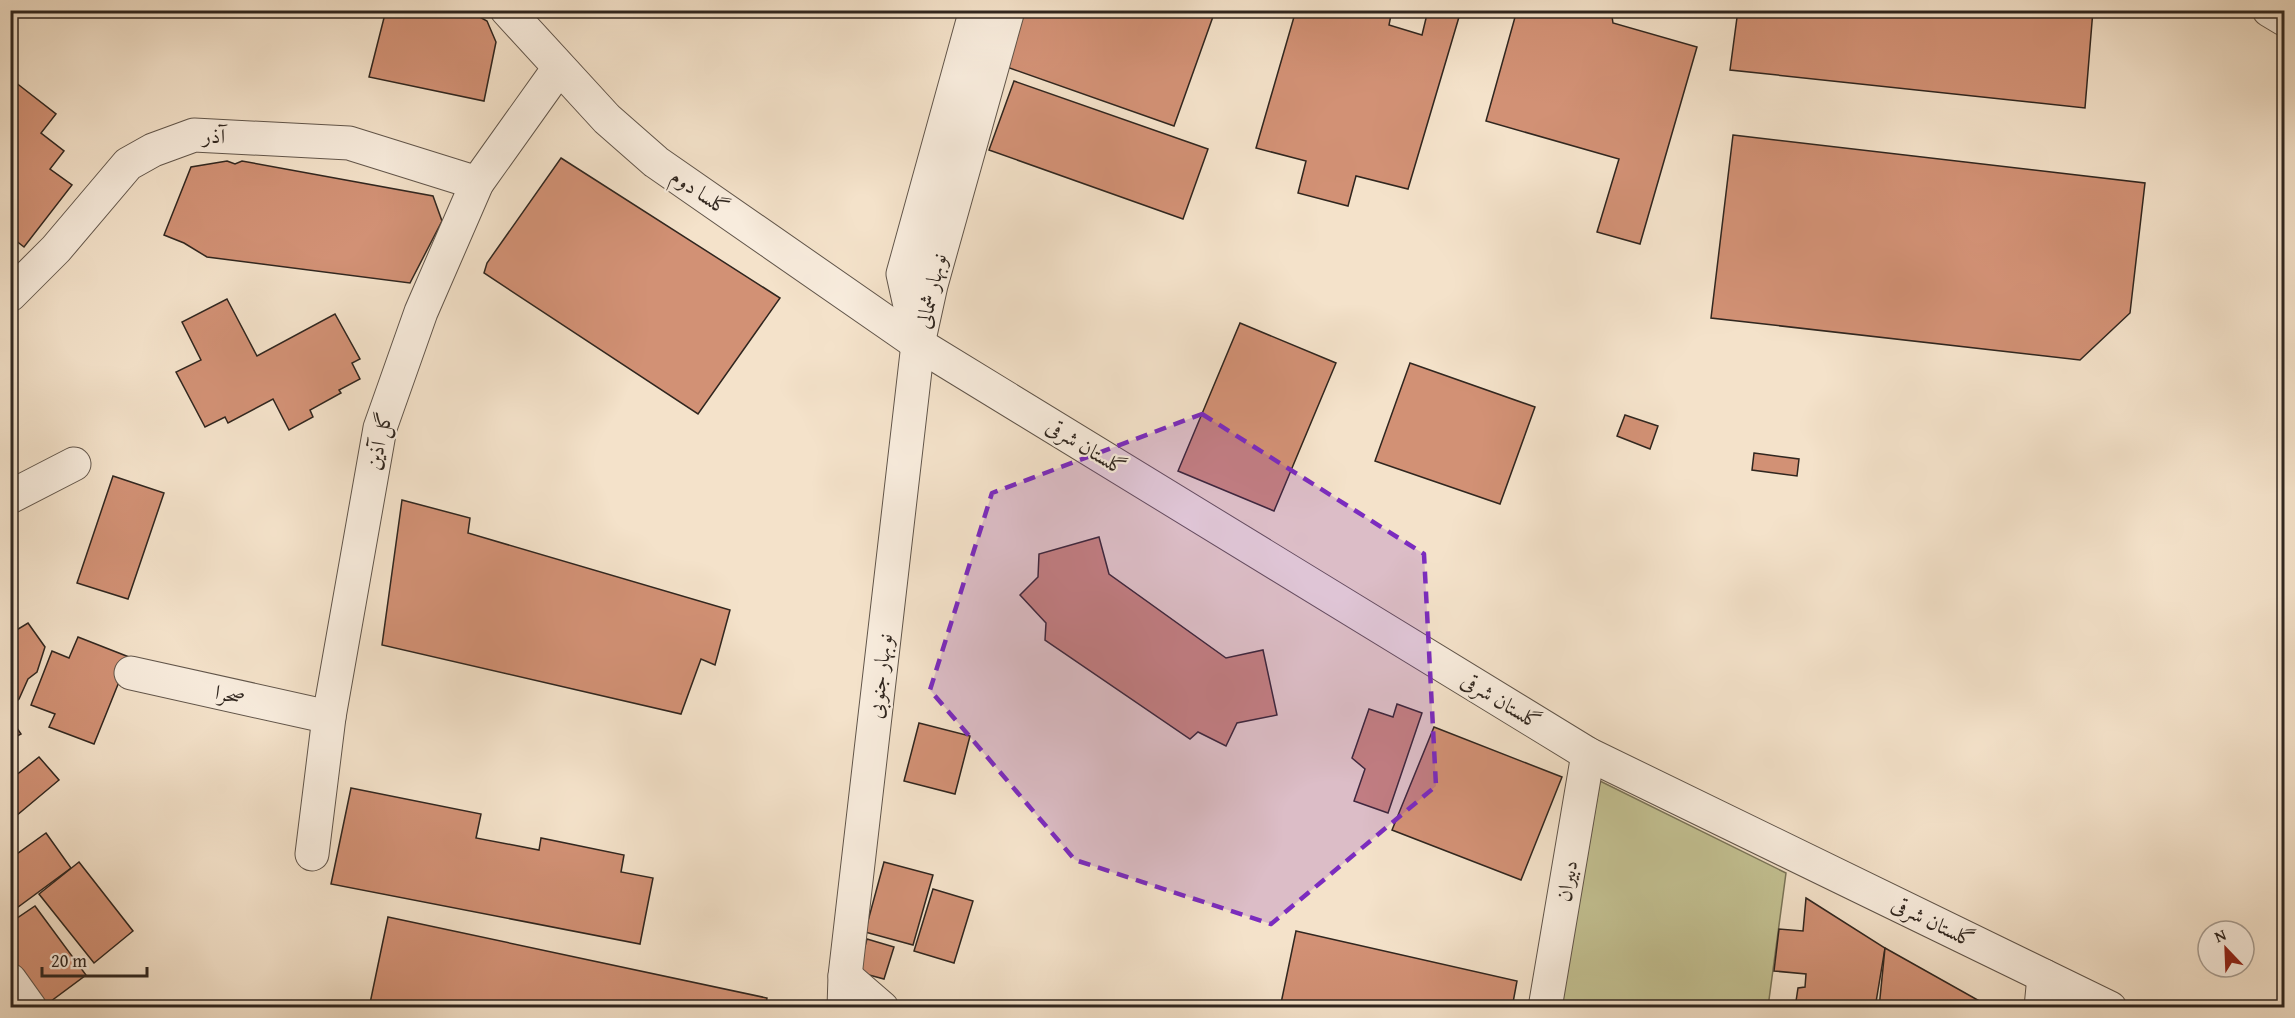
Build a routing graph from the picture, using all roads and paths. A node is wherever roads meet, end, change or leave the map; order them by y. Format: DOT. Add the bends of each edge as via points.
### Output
graph roads {
  1 [pos="507,10"];
  2 [pos="976,10"];
  3 [pos="1008,10"];
  4 [pos="2270,10"];
  5 [pos="2284,19"];
  6 [pos="559,68"];
  7 [pos="477,183"];
  8 [pos="10,295"];
  9 [pos="918,344"];
  10 [pos="74,464"];
  11 [pos="10,497"];
  12 [pos="131,673"];
  13 [pos="329,717"];
  14 [pos="1588,754"];
  15 [pos="312,854"];
  16 [pos="10,980"];
  17 [pos="844,992"];
  18 [pos="2042,992"];
  19 [pos="30,1008"];
  20 [pos="882,1008"];
  21 [pos="1545,1008"];
  22 [pos="2110,1008"];
  1 -- 6 [label="street, گلسا دوم"];
  2 -- 9 [label="street, نوبهار شمالی" via="903,274"];
  3 -- 9 [label="street, نوبهار شمالی"];
  4 -- 5 [label="street"];
  6 -- 7 [label="street, گل آذین"];
  6 -- 9 [label="street, گلسا دوم" via="607,119 656,162"];
  7 -- 8 [label="street, آذر" via="349,143 194,135 128,164 56,249"];
  7 -- 13 [label="street, گل آذین" via="421,312 380,428"];
  9 -- 14 [label="street, گلستان شرقی"];
  9 -- 17 [label="street, نوبهار جنوبی"];
  10 -- 11 [label="street"];
  12 -- 13 [label="street, صحرا"];
  13 -- 15 [label="street, گل آذین"];
  14 -- 18 [label="street, گلستان شرقی"];
  14 -- 21 [label="street, دبیران"];
  16 -- 19 [label="street"];
  17 -- 20 [label="street"];
  18 -- 22 [label="street, گلستان شرقی"];
}
